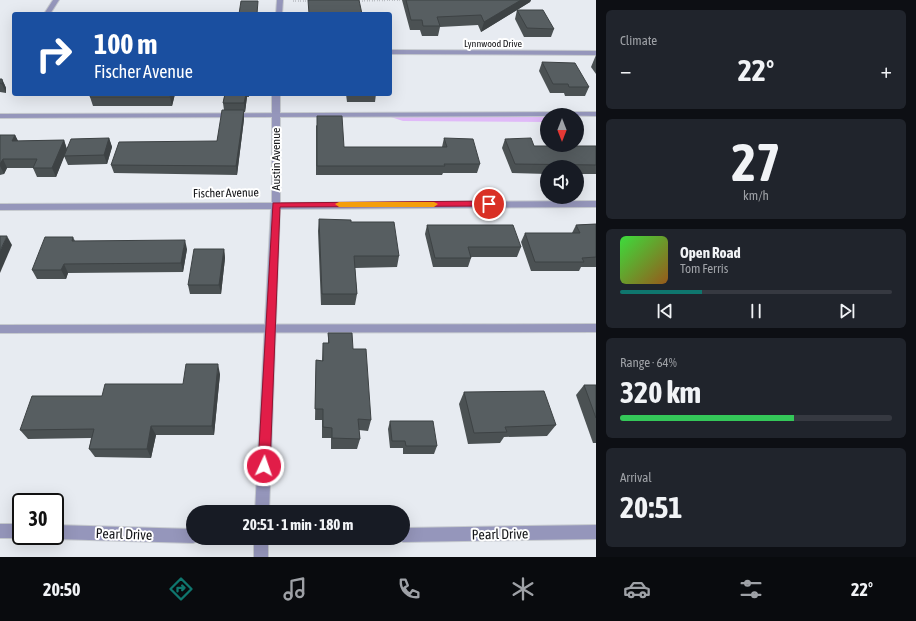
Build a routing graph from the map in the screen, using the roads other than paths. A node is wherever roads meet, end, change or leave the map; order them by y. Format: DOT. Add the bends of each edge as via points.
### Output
graph roads {
  1 [pos="56,0"];
  2 [pos="280,0"];
  3 [pos="49,12"];
  4 [pos="279,12"];
  5 [pos="392,52"];
  6 [pos="596,53"];
  7 [pos="276,96"];
  8 [pos="596,114"];
  9 [pos="276,115"];
  10 [pos="0,116"];
  11 [pos="596,204"];
  12 [pos="276,205"];
  13 [pos="0,207"];
  14 [pos="270,328"];
  15 [pos="596,328"];
  16 [pos="0,329"];
  17 [pos="262,505"];
  18 [pos="0,531"];
  19 [pos="12,531"];
  20 [pos="64,532"];
  21 [pos="596,532"];
  22 [pos="410,535"];
  23 [pos="186,536"];
  24 [pos="261,545"];
  25 [pos="261,557"];
  1 -- 3 [label="street"];
  2 -- 4 [label="street"];
  5 -- 6 [label="street, Lynnwood Drive"];
  7 -- 9 [label="street, Austin Avenue"];
  8 -- 9 [label="street"];
  9 -- 10 [label="street"];
  9 -- 12 [label="street, Austin Avenue"];
  11 -- 12 [label="street, Fischer Avenue"];
  12 -- 13 [label="street, Fischer Avenue"];
  12 -- 14 [label="street, Austin Avenue"];
  14 -- 15 [label="street"];
  14 -- 16 [label="street"];
  14 -- 17 [label="street, Austin Avenue"];
  18 -- 19 [label="street"];
  20 -- 23 [label="street, Pearl Drive"];
  21 -- 22 [label="street, Pearl Drive"];
  24 -- 25 [label="street"];
}
